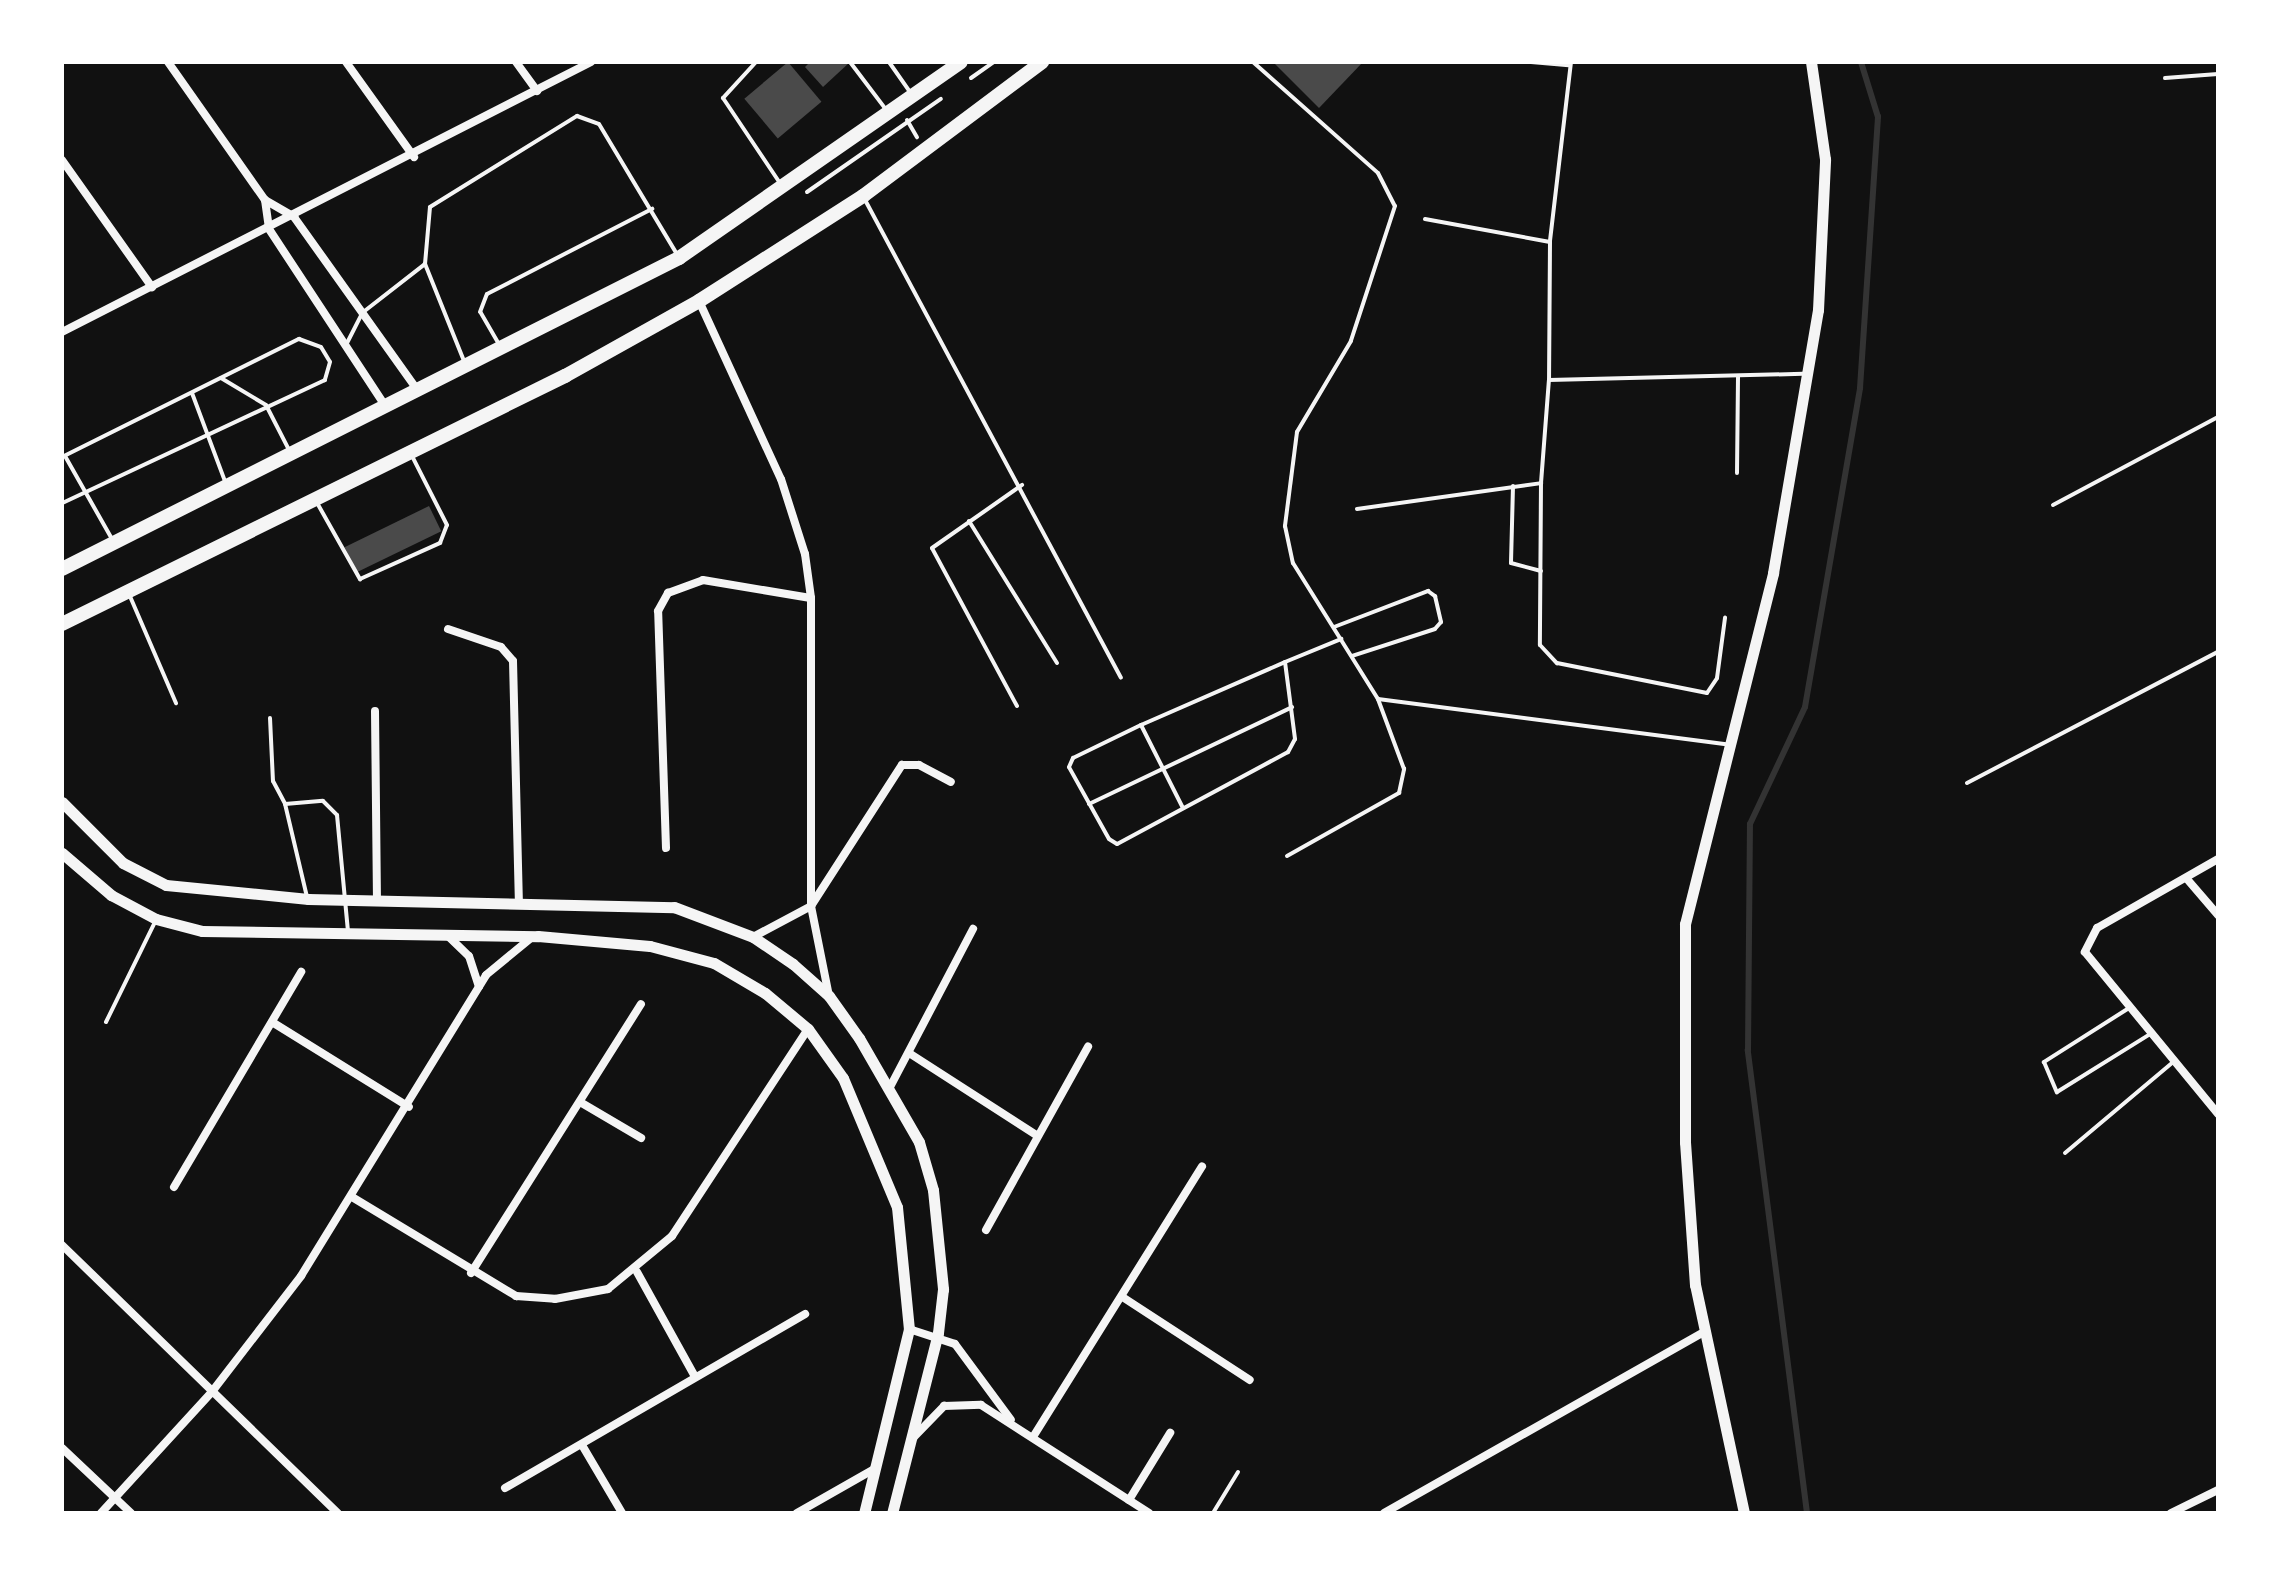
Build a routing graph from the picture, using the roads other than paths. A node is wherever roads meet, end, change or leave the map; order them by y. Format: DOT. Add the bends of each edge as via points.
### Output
graph roads {
  1 [pos="168,62"];
  2 [pos="346,62"];
  3 [pos="516,62"];
  4 [pos="591,62"];
  5 [pos="756,62"];
  6 [pos="850,62"];
  7 [pos="889,62"];
  8 [pos="961,62"];
  9 [pos="1042,62"];
  10 [pos="1253,62"];
  11 [pos="1531,62"];
  12 [pos="1811,62"];
  13 [pos="1570,64"];
  14 [pos="2218,74"];
  15 [pos="2165,78"];
  16 [pos="537,91"];
  17 [pos="913,95"];
  18 [pos="895,110"];
  19 [pos="414,157"];
  20 [pos="62,160"];
  21 [pos="786,190"];
  22 [pos="863,196"];
  23 [pos="265,200"];
  24 [pos="652,209"];
  25 [pos="294,217"];
  26 [pos="1425,219"];
  27 [pos="269,229"];
  28 [pos="1550,242"];
  29 [pos="679,258"];
  30 [pos="425,264"];
  31 [pos="152,287"];
  32 [pos="699,301"];
  33 [pos="362,313"];
  34 [pos="62,332"];
  35 [pos="346,345"];
  36 [pos="501,349"];
  37 [pos="466,367"];
  38 [pos="1806,374"];
  39 [pos="1738,376"];
  40 [pos="221,378"];
  41 [pos="1549,380"];
  42 [pos="418,391"];
  43 [pos="192,393"];
  44 [pos="266,405"];
  45 [pos="386,407"];
  46 [pos="2218,417"];
  47 [pos="208,433"];
  48 [pos="410,453"];
  49 [pos="291,455"];
  50 [pos="64,456"];
  51 [pos="1737,473"];
  52 [pos="1541,483"];
  53 [pos="1022,485"];
  54 [pos="1513,486"];
  55 [pos="227,487"];
  56 [pos="85,492"];
  57 [pos="315,499"];
  58 [pos="62,503"];
  59 [pos="2053,505"];
  60 [pos="1357,509"];
  61 [pos="969,521"];
  62 [pos="115,543"];
  63 [pos="62,569"];
  64 [pos="1541,571"];
  65 [pos="128,592"];
  66 [pos="811,598"];
  67 [pos="1725,618"];
  68 [pos="62,624"];
  69 [pos="1334,627"];
  70 [pos="448,629"];
  71 [pos="1341,639"];
  72 [pos="2218,652"];
  73 [pos="1352,656"];
  74 [pos="1285,662"];
  75 [pos="1057,663"];
  76 [pos="1121,678"];
  77 [pos="1378,699"];
  78 [pos="176,703"];
  79 [pos="1017,706"];
  80 [pos="1292,707"];
  81 [pos="375,711"];
  82 [pos="270,718"];
  83 [pos="1141,725"];
  84 [pos="1726,744"];
  85 [pos="1162,767"];
  86 [pos="951,782"];
  87 [pos="1967,783"];
  88 [pos="62,802"];
  89 [pos="285,804"];
  90 [pos="1089,804"];
  91 [pos="1184,809"];
  92 [pos="666,848"];
  93 [pos="62,853"];
  94 [pos="1287,856"];
  95 [pos="2218,859"];
  96 [pos="2187,879"];
  97 [pos="308,899"];
  98 [pos="519,899"];
  99 [pos="348,900"];
  100 [pos="377,902"];
  101 [pos="811,906"];
  102 [pos="2218,915"];
  103 [pos="156,919"];
  104 [pos="973,929"];
  105 [pos="348,934"];
  106 [pos="444,934"];
  107 [pos="538,936"];
  108 [pos="753,937"];
  109 [pos="301,972"];
  110 [pos="479,987"];
  111 [pos="829,996"];
  112 [pos="641,1004"];
  113 [pos="2129,1008"];
  114 [pos="106,1022"];
  115 [pos="272,1022"];
  116 [pos="808,1029"];
  117 [pos="2150,1034"];
  118 [pos="1088,1047"];
  119 [pos="909,1053"];
  120 [pos="2174,1061"];
  121 [pos="889,1089"];
  122 [pos="580,1102"];
  123 [pos="409,1107"];
  124 [pos="2218,1114"];
  125 [pos="1038,1136"];
  126 [pos="641,1138"];
  127 [pos="2065,1153"];
  128 [pos="1202,1167"];
  129 [pos="174,1187"];
  130 [pos="352,1197"];
  131 [pos="986,1230"];
  132 [pos="62,1245"];
  133 [pos="637,1272"];
  134 [pos="471,1273"];
  135 [pos="1124,1298"];
  136 [pos="805,1314"];
  137 [pos="909,1329"];
  138 [pos="938,1333"];
  139 [pos="1701,1334"];
  140 [pos="694,1375"];
  141 [pos="1250,1380"];
  142 [pos="211,1393"];
  143 [pos="1011,1421"];
  144 [pos="1170,1433"];
  145 [pos="1033,1437"];
  146 [pos="913,1438"];
  147 [pos="582,1445"];
  148 [pos="62,1448"];
  149 [pos="878,1467"];
  150 [pos="505,1488"];
  151 [pos="2218,1490"];
  152 [pos="115,1498"];
  153 [pos="1129,1500"];
  154 [pos="101,1513"];
  155 [pos="131,1513"];
  156 [pos="338,1513"];
  157 [pos="622,1513"];
  158 [pos="797,1513"];
  159 [pos="864,1513"];
  160 [pos="892,1513"];
  161 [pos="1149,1513"];
  162 [pos="1384,1513"];
  163 [pos="1744,1513"];
  164 [pos="2171,1513"];
  1 -- 23 [label="street"];
  2 -- 19 [label="street"];
  3 -- 16 [label="street"];
  4 -- 16 [label="street"];
  5 -- 21 [label="lane" via="723,98"];
  6 -- 18 [label="lane"];
  7 -- 17 [label="lane"];
  8 -- 17 [label="main road"];
  9 -- 22 [label="main road"];
  10 -- 69 [label="lane" via="1378,173 1395,206 1351,341 1297,432 1287,492 1293,563"];
  11 -- 13 [label="lane"];
  12 -- 38 [label="street" via="1825,159 1825,232"];
  13 -- 28 [label="lane"];
  14 -- 15 [label="lane"];
  16 -- 19 [label="street"];
  17 -- 18 [label="main road"];
  18 -- 21 [label="main road"];
  19 -- 25 [label="street"];
  20 -- 31 [label="street"];
  21 -- 29 [label="main road"];
  22 -- 32 [label="main road"];
  22 -- 53 [label="lane"];
  23 -- 25 [label="street"];
  23 -- 27 [label="street"];
  24 -- 29 [label="lane"];
  24 -- 30 [label="lane" via="599,124 577,116 440,196 424,220"];
  24 -- 36 [label="lane" via="487,294 480,312"];
  25 -- 27 [label="street"];
  25 -- 33 [label="street"];
  26 -- 28 [label="lane"];
  27 -- 31 [label="street"];
  27 -- 35 [label="street"];
  28 -- 41 [label="lane"];
  29 -- 36 [label="main road"];
  30 -- 33 [label="lane"];
  30 -- 37 [label="lane"];
  31 -- 34 [label="street"];
  32 -- 48 [label="main road"];
  32 -- 66 [label="street" via="795,515"];
  33 -- 35 [label="lane"];
  33 -- 42 [label="street"];
  35 -- 45 [label="street"];
  36 -- 37 [label="main road"];
  37 -- 42 [label="main road"];
  38 -- 39 [label="lane"];
  38 -- 84 [label="street" via="1773,573"];
  39 -- 41 [label="lane"];
  39 -- 51 [label="lane"];
  40 -- 43 [label="lane"];
  40 -- 44 [label="lane"];
  40 -- 44 [label="lane" via="299,339 321,347 331,369 325,380"];
  41 -- 52 [label="lane"];
  42 -- 45 [label="main road"];
  43 -- 47 [label="lane"];
  43 -- 50 [label="lane"];
  44 -- 47 [label="lane"];
  44 -- 49 [label="lane"];
  45 -- 49 [label="main road"];
  46 -- 59 [label="lane"];
  47 -- 55 [label="lane"];
  47 -- 56 [label="lane"];
  48 -- 57 [label="main road"];
  48 -- 57 [label="lane" via="447,525 440,543 360,579"];
  49 -- 55 [label="main road"];
  50 -- 56 [label="lane"];
  52 -- 54 [label="lane"];
  52 -- 64 [label="lane"];
  53 -- 61 [label="lane"];
  53 -- 76 [label="lane"];
  54 -- 60 [label="lane"];
  54 -- 64 [label="lane" via="1511,563"];
  55 -- 62 [label="main road"];
  56 -- 58 [label="lane"];
  56 -- 62 [label="lane"];
  57 -- 65 [label="main road"];
  61 -- 75 [label="lane"];
  61 -- 79 [label="lane" via="934,543 932,553"];
  62 -- 63 [label="main road"];
  64 -- 67 [label="lane" via="1540,645 1557,663 1707,693 1717,678"];
  65 -- 68 [label="main road"];
  65 -- 78 [label="lane"];
  66 -- 92 [label="street" via="703,580 668,593 658,611"];
  66 -- 101 [label="street"];
  69 -- 71 [label="lane"];
  69 -- 73 [label="lane" via="1428,591 1435,596 1441,622 1435,629"];
  70 -- 98 [label="street" via="509,653"];
  71 -- 73 [label="lane"];
  71 -- 74 [label="lane"];
  72 -- 87 [label="lane"];
  73 -- 77 [label="lane"];
  74 -- 80 [label="lane"];
  74 -- 83 [label="lane"];
  77 -- 84 [label="lane"];
  77 -- 94 [label="lane" via="1404,769 1399,793"];
  80 -- 85 [label="lane"];
  80 -- 91 [label="lane" via="1295,739 1288,752"];
  81 -- 100 [label="street"];
  82 -- 89 [label="lane" via="271,770"];
  83 -- 85 [label="lane"];
  83 -- 90 [label="lane" via="1069,762"];
  84 -- 139 [label="street" via="1685,924 1685,1142"];
  85 -- 90 [label="lane"];
  85 -- 91 [label="lane"];
  86 -- 101 [label="street" via="919,765 902,765"];
  88 -- 97 [label="street" via="123,863 166,885"];
  89 -- 97 [label="lane"];
  89 -- 99 [label="lane" via="323,801 335,808"];
  90 -- 91 [label="lane" via="1117,844"];
  93 -- 103 [label="street" via="111,895"];
  95 -- 96 [label="street"];
  96 -- 102 [label="street"];
  96 -- 113 [label="street" via="2088,940 2090,962"];
  97 -- 99 [label="street"];
  98 -- 100 [label="street"];
  98 -- 108 [label="street" via="674,907"];
  99 -- 100 [label="street"];
  99 -- 105 [label="lane"];
  101 -- 108 [label="street"];
  101 -- 111 [label="street"];
  103 -- 105 [label="street" via="202,931"];
  103 -- 114 [label="lane"];
  104 -- 119 [label="street"];
  105 -- 106 [label="street"];
  106 -- 107 [label="street"];
  106 -- 110 [label="street" via="469,956"];
  107 -- 110 [label="street" via="503,955"];
  107 -- 116 [label="street" via="650,946 714,963"];
  108 -- 111 [label="street"];
  109 -- 115 [label="street"];
  110 -- 123 [label="street"];
  111 -- 121 [label="street"];
  112 -- 122 [label="street"];
  113 -- 117 [label="street"];
  113 -- 117 [label="lane" via="2044,1062 2057,1092"];
  115 -- 123 [label="street"];
  115 -- 129 [label="street"];
  116 -- 133 [label="street" via="704,1192"];
  116 -- 137 [label="street" via="843,1078 892,1193 908,1272"];
  117 -- 120 [label="street"];
  118 -- 125 [label="street"];
  119 -- 121 [label="street"];
  119 -- 125 [label="street"];
  120 -- 124 [label="street"];
  120 -- 127 [label="lane"];
  121 -- 138 [label="street" via="933,1190 943,1289"];
  122 -- 126 [label="street"];
  122 -- 134 [label="street"];
  123 -- 130 [label="street"];
  125 -- 131 [label="street"];
  128 -- 135 [label="street"];
  130 -- 134 [label="street"];
  130 -- 142 [label="street"];
  132 -- 142 [label="street"];
  133 -- 134 [label="street" via="608,1289 555,1299 516,1296"];
  133 -- 140 [label="street"];
  135 -- 141 [label="street"];
  135 -- 145 [label="street"];
  136 -- 140 [label="street"];
  137 -- 138 [label="street"];
  137 -- 149 [label="street"];
  138 -- 143 [label="street" via="971,1361"];
  138 -- 146 [label="street"];
  139 -- 162 [label="street"];
  139 -- 163 [label="street"];
  140 -- 147 [label="street"];
  142 -- 152 [label="street"];
  142 -- 156 [label="street"];
  143 -- 145 [label="street"];
  143 -- 146 [label="street" via="957,1402"];
  144 -- 153 [label="street"];
  145 -- 153 [label="street"];
  146 -- 160 [label="street"];
  147 -- 150 [label="street"];
  147 -- 157 [label="street"];
  148 -- 152 [label="street"];
  149 -- 158 [label="street"];
  149 -- 159 [label="street"];
  151 -- 164 [label="street"];
  152 -- 154 [label="street"];
  152 -- 155 [label="street"];
  153 -- 161 [label="street"];
}
